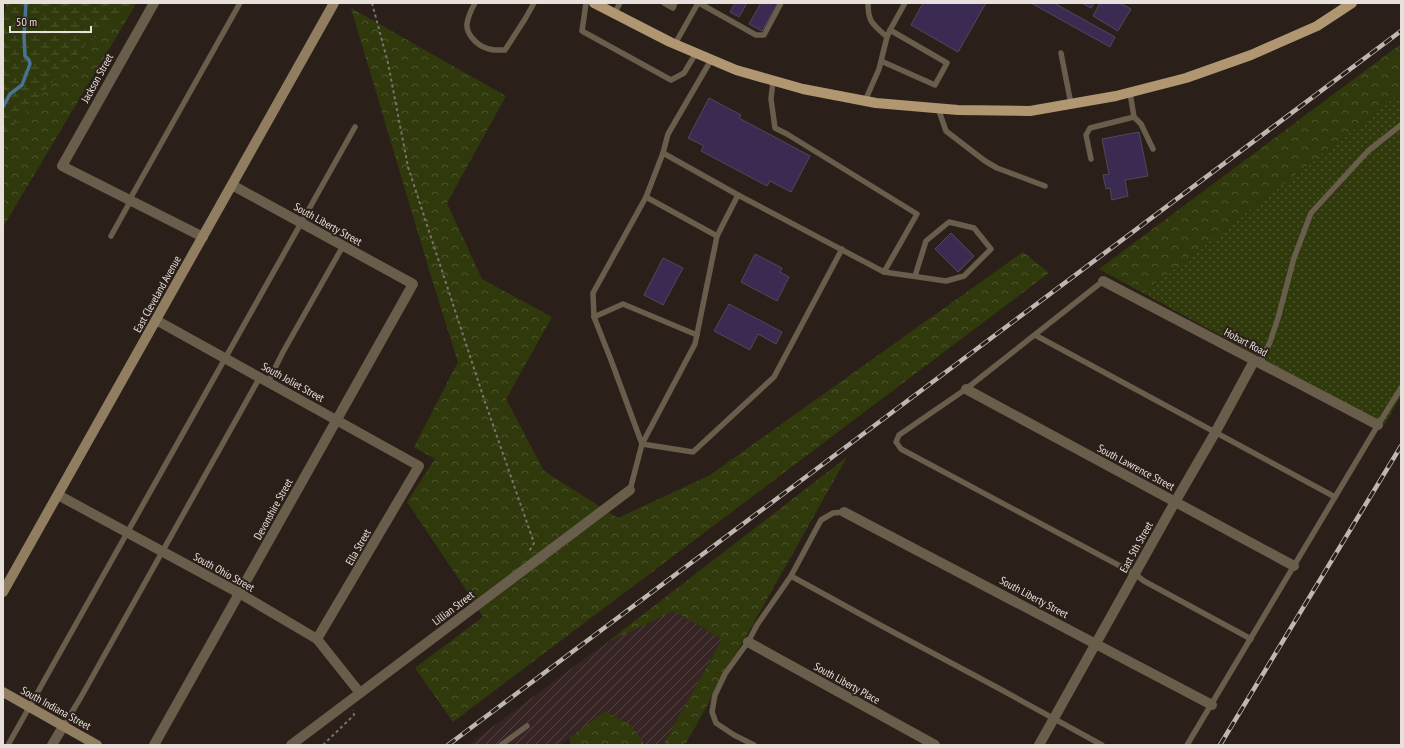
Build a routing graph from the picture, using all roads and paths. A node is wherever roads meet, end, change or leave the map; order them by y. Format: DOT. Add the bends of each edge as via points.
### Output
graph roads {
  1 [pos="154,3"];
  2 [pos="240,3"];
  3 [pos="372,3"];
  4 [pos="475,3"];
  5 [pos="534,3"];
  6 [pos="586,3"];
  7 [pos="594,3"];
  8 [pos="620,3"];
  9 [pos="664,3"];
  10 [pos="675,3"];
  11 [pos="699,3"];
  12 [pos="781,3"];
  13 [pos="868,3"];
  14 [pos="905,3"];
  15 [pos="1352,3"];
  16 [pos="333,4"];
  17 [pos="614,14"];
  18 [pos="890,30"];
  19 [pos="887,37"];
  20 [pos="675,44"];
  21 [pos="696,53"];
  22 [pos="1061,53"];
  23 [pos="711,60"];
  24 [pos="881,61"];
  25 [pos="773,81"];
  26 [pos="1130,93"];
  27 [pos="865,101"];
  28 [pos="1071,104"];
  29 [pos="938,108"];
  30 [pos="1134,117"];
  31 [pos="1401,124"];
  32 [pos="355,127"];
  33 [pos="1153,149"];
  34 [pos="663,152"];
  35 [pos="1090,159"];
  36 [pos="232,185"];
  37 [pos="1046,186"];
  38 [pos="738,195"];
  39 [pos="646,197"];
  40 [pos="130,200"];
  41 [pos="302,223"];
  42 [pos="111,236"];
  43 [pos="717,236"];
  44 [pos="203,237"];
  45 [pos="343,246"];
  46 [pos="842,249"];
  47 [pos="884,272"];
  48 [pos="915,276"];
  49 [pos="1103,281"];
  50 [pos="413,284"];
  51 [pos="594,317"];
  52 [pos="156,320"];
  53 [pos="697,335"];
  54 [pos="1035,335"];
  55 [pos="226,359"];
  56 [pos="1257,362"];
  57 [pos="264,380"];
  58 [pos="1401,388"];
  59 [pos="966,389"];
  60 [pos="336,420"];
  61 [pos="1378,425"];
  62 [pos="1215,433"];
  63 [pos="642,444"];
  64 [pos="419,466"];
  65 [pos="630,490"];
  66 [pos="58,495"];
  67 [pos="1335,497"];
  68 [pos="1175,502"];
  69 [pos="844,512"];
  70 [pos="128,533"];
  71 [pos="162,552"];
  72 [pos="526,556"];
  73 [pos="1294,566"];
  74 [pos="1135,574"];
  75 [pos="791,576"];
  76 [pos="4,586"];
  77 [pos="239,593"];
  78 [pos="317,639"];
  79 [pos="1250,639"];
  80 [pos="748,642"];
  81 [pos="1096,643"];
  82 [pos="3,692"];
  83 [pos="360,693"];
  84 [pos="1212,705"];
  85 [pos="353,706"];
  86 [pos="30,707"];
  87 [pos="1054,719"];
  88 [pos="64,725"];
  89 [pos="527,726"];
  90 [pos="8,745"];
  91 [pos="52,745"];
  92 [pos="97,745"];
  93 [pos="154,745"];
  94 [pos="291,745"];
  95 [pos="323,745"];
  96 [pos="502,745"];
  97 [pos="754,745"];
  98 [pos="935,745"];
  99 [pos="1039,745"];
  100 [pos="1102,745"];
  101 [pos="1187,745"];
  1 -- 40 [label="street, Jackson Street" via="62,166"];
  2 -- 40 [label="lane"];
  3 -- 72 [label="path" via="388,63 408,166 534,543"];
  4 -- 5 [label="lane" via="469,14 467,26 472,38 485,48 495,50 505,50"];
  6 -- 21 [label="lane" via="582,31 671,80 684,73"];
  7 -- 17 [label="main road"];
  8 -- 17 [label="lane"];
  9 -- 10 [label="lane" via="673,8"];
  11 -- 12 [label="lane" via="756,35 764,35"];
  11 -- 20 [label="lane"];
  13 -- 19 [label="lane" via="868,16 872,24"];
  14 -- 18 [label="lane"];
  15 -- 26 [label="main road" via="1318,26 1251,55 1186,78"];
  16 -- 36 [label="main road, East Cleveland Avenue"];
  17 -- 20 [label="main road"];
  18 -- 19 [label="lane"];
  18 -- 24 [label="lane" via="947,63 935,85"];
  19 -- 24 [label="lane"];
  20 -- 21 [label="main road"];
  21 -- 23 [label="main road"];
  22 -- 28 [label="lane"];
  23 -- 25 [label="main road"];
  23 -- 34 [label="lane" via="668,134"];
  24 -- 27 [label="lane"];
  25 -- 27 [label="main road"];
  25 -- 47 [label="lane" via="775,128 917,214"];
  26 -- 28 [label="main road"];
  26 -- 30 [label="lane"];
  27 -- 29 [label="main road"];
  28 -- 29 [label="main road" via="1030,111"];
  29 -- 37 [label="lane" via="946,131 986,161 997,168"];
  30 -- 33 [label="lane" via="1141,124"];
  30 -- 35 [label="lane" via="1090,128 1086,135"];
  31 -- 56 [label="lane" via="1368,150 1311,213 1294,258 1270,342"];
  32 -- 41 [label="lane"];
  34 -- 38 [label="lane"];
  34 -- 39 [label="lane"];
  36 -- 41 [label="street, South Liberty Street"];
  36 -- 44 [label="main road, East Cleveland Avenue"];
  38 -- 43 [label="lane"];
  38 -- 46 [label="lane"];
  39 -- 43 [label="lane"];
  39 -- 51 [label="lane" via="594,293"];
  40 -- 42 [label="lane"];
  40 -- 44 [label="street"];
  41 -- 45 [label="street, South Liberty Street"];
  41 -- 55 [label="lane"];
  43 -- 53 [label="lane"];
  44 -- 52 [label="main road, East Cleveland Avenue"];
  45 -- 50 [label="street, South Liberty Street"];
  45 -- 57 [label="lane" via="283,352"];
  46 -- 47 [label="lane"];
  46 -- 63 [label="lane" via="774,377 693,452"];
  47 -- 48 [label="lane"];
  48 -- 48 [label="lane" via="946,281 964,276 991,249 974,228 949,222 926,241"];
  49 -- 54 [label="lane"];
  49 -- 56 [label="street, Hobart Road"];
  50 -- 60 [label="street, Devonshire Street"];
  51 -- 53 [label="lane" via="624,304"];
  51 -- 63 [label="lane"];
  52 -- 55 [label="street, South Joliet Street"];
  52 -- 66 [label="main road, East Cleveland Avenue"];
  53 -- 63 [label="lane" via="695,344"];
  54 -- 59 [label="lane"];
  54 -- 62 [label="lane"];
  55 -- 57 [label="street, South Joliet Street"];
  55 -- 70 [label="lane"];
  56 -- 61 [label="street, Hobart Road"];
  56 -- 62 [label="street, East 5th Street"];
  57 -- 60 [label="street, South Joliet Street"];
  57 -- 71 [label="lane"];
  58 -- 61 [label="lane"];
  59 -- 68 [label="street, South Lawrence Street"];
  59 -- 74 [label="lane" via="899,435 896,442 901,449"];
  60 -- 64 [label="street, South Joliet Street"];
  60 -- 77 [label="street, Devonshire Street"];
  61 -- 67 [label="lane"];
  62 -- 67 [label="lane"];
  62 -- 68 [label="street, East 5th Street"];
  63 -- 65 [label="lane"];
  64 -- 78 [label="street, Ella Street"];
  65 -- 83 [label="street, Lillian Street"];
  66 -- 70 [label="street, South Ohio Street"];
  66 -- 76 [label="main road, East Cleveland Avenue"];
  67 -- 73 [label="lane"];
  68 -- 73 [label="street, South Lawrence Street"];
  68 -- 74 [label="street, East 5th Street"];
  69 -- 75 [label="lane" via="833,512 821,520"];
  69 -- 81 [label="street, South Liberty Street"];
  70 -- 71 [label="street, South Ohio Street"];
  70 -- 86 [label="lane"];
  71 -- 77 [label="street, South Ohio Street"];
  71 -- 88 [label="lane"];
  73 -- 79 [label="lane"];
  74 -- 79 [label="lane"];
  74 -- 81 [label="street, East 5th Street"];
  75 -- 80 [label="lane"];
  75 -- 87 [label="lane"];
  77 -- 78 [label="street, South Ohio Street"];
  77 -- 93 [label="street, Devonshire Street"];
  78 -- 83 [label="street, South Ohio Street"];
  79 -- 84 [label="lane"];
  80 -- 97 [label="lane" via="725,674 715,695 712,712 716,723"];
  80 -- 98 [label="street, South Liberty Place"];
  81 -- 84 [label="street, South Liberty Street"];
  81 -- 87 [label="street, East 5th Street"];
  82 -- 86 [label="main road, South Indiana Street"];
  83 -- 94 [label="street, Lillian Street"];
  84 -- 101 [label="lane"];
  85 -- 95 [label="path" via="354,716"];
  86 -- 88 [label="main road, South Indiana Street"];
  86 -- 90 [label="lane"];
  87 -- 99 [label="street, East 5th Street"];
  87 -- 100 [label="lane"];
  88 -- 91 [label="street"];
  88 -- 92 [label="main road, South Indiana Street"];
  89 -- 96 [label="lane"];
}
